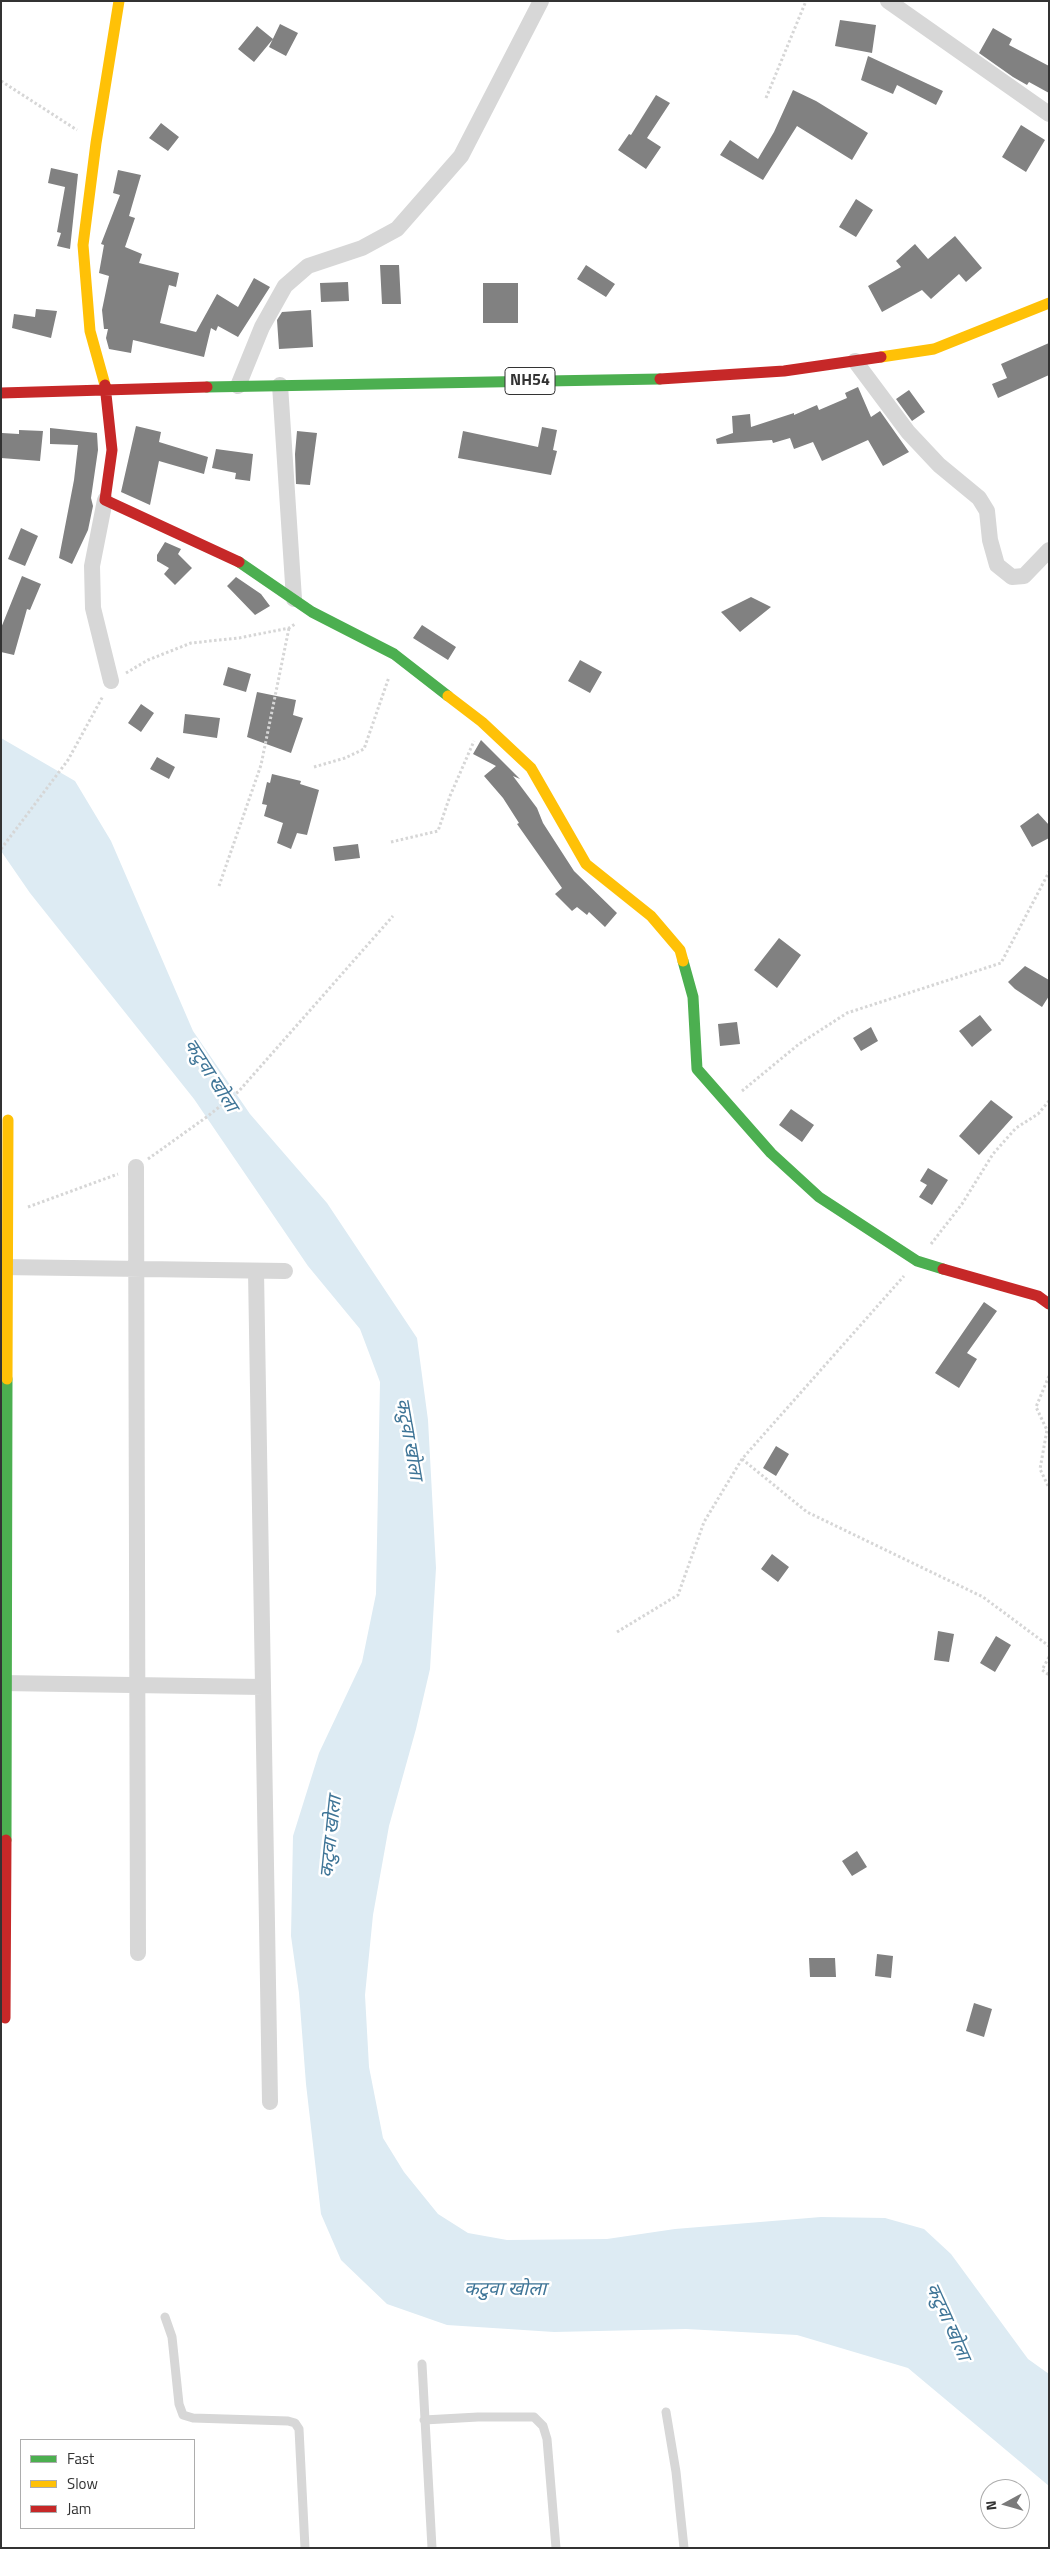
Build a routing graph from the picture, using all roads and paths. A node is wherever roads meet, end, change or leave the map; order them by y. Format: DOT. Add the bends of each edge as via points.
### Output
graph roads {
  1 [pos="119,1"];
  2 [pos="541,1"];
  3 [pos="806,1"];
  4 [pos="888,1"];
  5 [pos="1,81"];
  6 [pos="766,98"];
  7 [pos="1049,114"];
  8 [pos="96,143"];
  9 [pos="1049,303"];
  10 [pos="855,361"];
  11 [pos="280,385"];
  12 [pos="238,386"];
  13 [pos="106,389"];
  14 [pos="1,393"];
  15 [pos="105,500"];
  16 [pos="1049,550"];
  17 [pos="294,599"];
  18 [pos="312,612"];
  19 [pos="289,628"];
  20 [pos="394,654"];
  21 [pos="111,681"];
  22 [pos="482,722"];
  23 [pos="314,767"];
  24 [pos="391,842"];
  25 [pos="1,849"];
  26 [pos="1049,872"];
  27 [pos="219,886"];
  28 [pos="393,916"];
  29 [pos="1049,1101"];
  30 [pos="729,1103"];
  31 [pos="8,1120"];
  32 [pos="136,1167"];
  33 [pos="7,1214"];
  34 [pos="917,1261"];
  35 [pos="4,1268"];
  36 [pos="135,1269"];
  37 [pos="256,1271"];
  38 [pos="284,1271"];
  39 [pos="1049,1304"];
  40 [pos="1049,1376"];
  41 [pos="742,1459"];
  42 [pos="1049,1488"];
  43 [pos="617,1632"];
  44 [pos="1049,1646"];
  45 [pos="1049,1657"];
  46 [pos="1049,1675"];
  47 [pos="4,1683"];
  48 [pos="137,1685"];
  49 [pos="263,1687"];
  50 [pos="138,1953"];
  51 [pos="5,2018"];
  52 [pos="270,2102"];
  53 [pos="165,2317"];
  54 [pos="422,2364"];
  55 [pos="666,2412"];
  56 [pos="424,2420"];
  57 [pos="306,2548"];
  58 [pos="432,2548"];
  59 [pos="556,2548"];
  60 [pos="684,2548"];
  1 -- 8 [label="street"];
  2 -- 12 [label="street" via="461,156 397,228 362,248 308,266 285,286 262,327"];
  3 -- 6 [label="path"];
  4 -- 7 [label="street"];
  5 -- 8 [label="path"];
  8 -- 13 [label="street" via="83,244 90,332"];
  9 -- 10 [label="street, NH54" via="934,349"];
  10 -- 11 [label="street, NH54" via="784,371 640,380"];
  10 -- 16 [label="street" via="908,432 979,498 987,511 997,565 1012,577 1024,576"];
  11 -- 12 [label="street, NH54"];
  11 -- 17 [label="street"];
  12 -- 13 [label="street, NH54"];
  13 -- 14 [label="street, NH54"];
  13 -- 15 [label="street" via="112,450"];
  15 -- 17 [label="street" via="230,556"];
  15 -- 21 [label="street" via="92,566 93,608"];
  17 -- 18 [label="street"];
  18 -- 19 [label="path"];
  18 -- 20 [label="street"];
  19 -- 21 [label="path" via="191,643 148,660"];
  19 -- 27 [label="path" via="261,765"];
  20 -- 22 [label="street"];
  20 -- 23 [label="path" via="386,691 364,749"];
  21 -- 25 [label="path" via="68,760"];
  22 -- 24 [label="path" via="438,831"];
  22 -- 30 [label="street" via="531,768 586,864 651,916 680,950 693,997 697,1069"];
  26 -- 30 [label="path" via="1001,963 847,1013 799,1044"];
  28 -- 32 [label="path" via="239,1090"];
  29 -- 34 [label="path" via="1038,1114 1016,1128 993,1154 962,1204"];
  30 -- 34 [label="street" via="771,1153 819,1197"];
  31 -- 33 [label="street"];
  32 -- 33 [label="path"];
  32 -- 36 [label="street"];
  33 -- 35 [label="street"];
  34 -- 39 [label="street" via="1038,1296"];
  34 -- 41 [label="path"];
  35 -- 36 [label="street"];
  35 -- 47 [label="street"];
  36 -- 37 [label="street"];
  36 -- 48 [label="street"];
  37 -- 38 [label="street"];
  37 -- 49 [label="street"];
  40 -- 42 [label="path" via="1036,1407 1047,1430 1040,1469"];
  41 -- 43 [label="path" via="704,1522 678,1595"];
  41 -- 44 [label="path" via="807,1512 983,1597"];
  45 -- 46 [label="path" via="1042,1670"];
  47 -- 48 [label="street"];
  47 -- 51 [label="street"];
  48 -- 49 [label="street"];
  48 -- 50 [label="street"];
  49 -- 52 [label="street"];
  53 -- 57 [label="lane" via="170,2329 179,2404 184,2414 193,2418 288,2421 299,2429"];
  54 -- 56 [label="lane"];
  55 -- 60 [label="lane"];
  56 -- 58 [label="lane"];
  56 -- 59 [label="lane" via="534,2418 543,2426 547,2439"];
}
